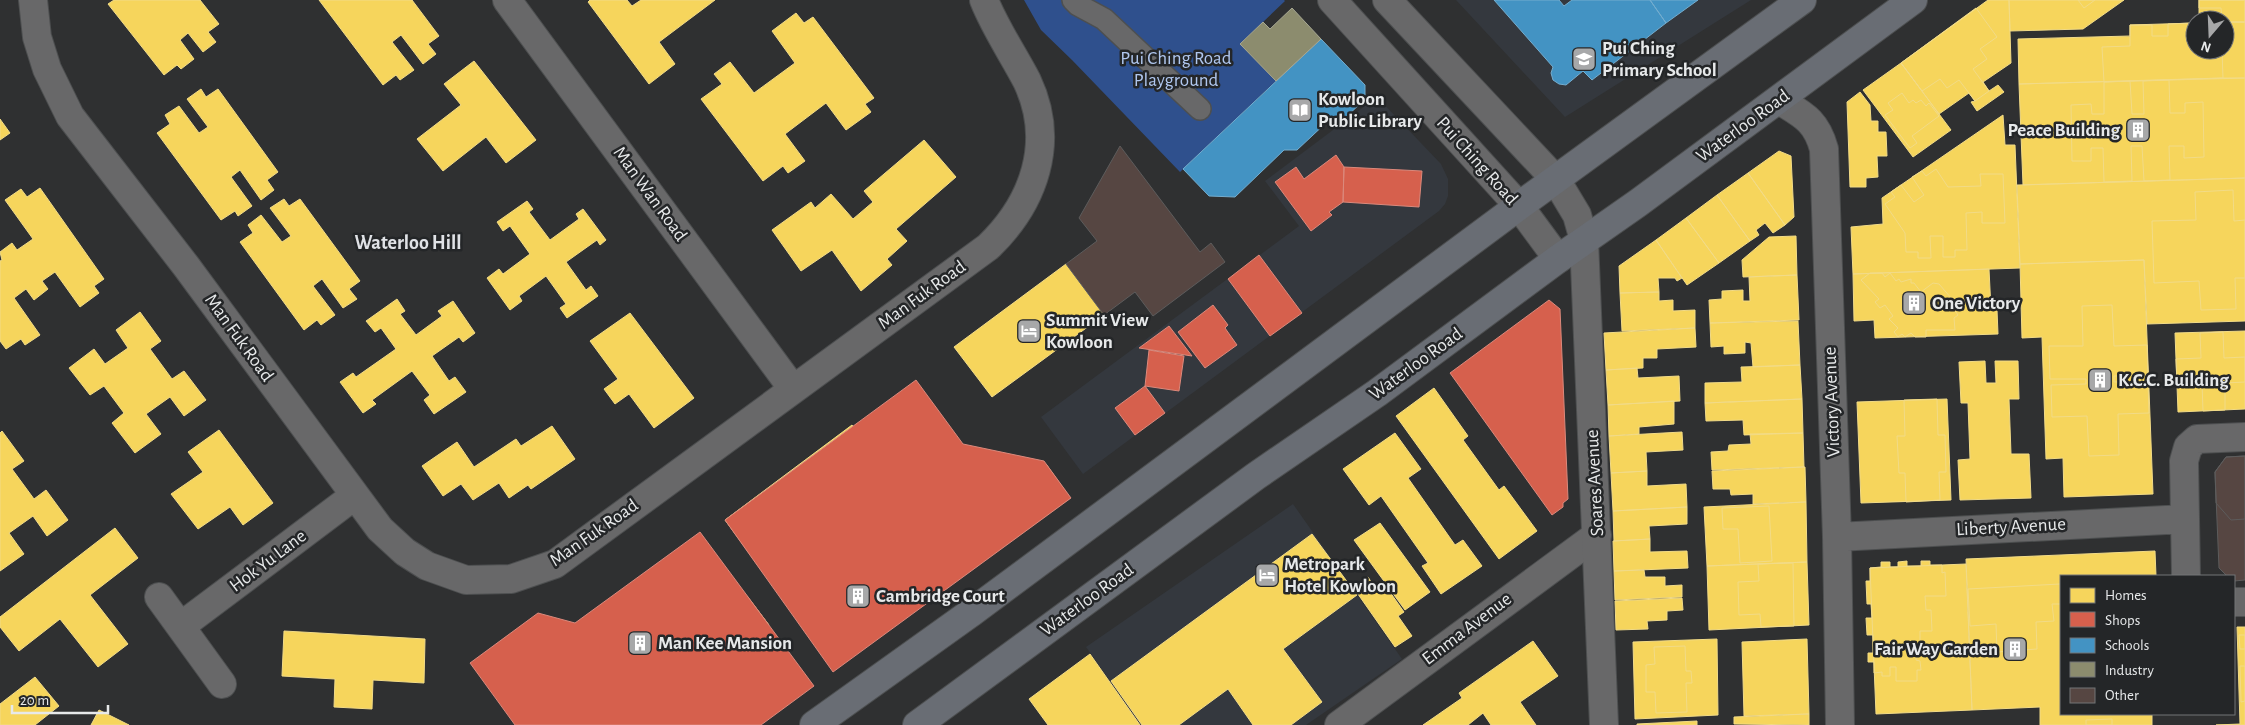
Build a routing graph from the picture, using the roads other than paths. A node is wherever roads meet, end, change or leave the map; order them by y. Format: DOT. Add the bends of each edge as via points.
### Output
graph roads {
  1 [pos="33,0"];
  2 [pos="507,0"];
  3 [pos="984,0"];
  4 [pos="1072,0"];
  5 [pos="1332,0"];
  6 [pos="1387,0"];
  7 [pos="1802,0"];
  8 [pos="1913,0"];
  9 [pos="1778,100"];
  10 [pos="1200,109"];
  11 [pos="1556,180"];
  12 [pos="1519,206"];
  13 [pos="1584,240"];
  14 [pos="1558,259"];
  15 [pos="793,389"];
  16 [pos="2245,437"];
  17 [pos="354,496"];
  18 [pos="2185,519"];
  19 [pos="1597,535"];
  20 [pos="1837,536"];
  21 [pos="2186,575"];
  22 [pos="159,597"];
  23 [pos="181,626"];
  24 [pos="222,684"];
  25 [pos="814,725"];
  26 [pos="917,725"];
  27 [pos="1339,725"];
  28 [pos="1604,725"];
  29 [pos="1840,725"];
  1 -- 17 [label="street, Man Fuk Road" via="37,37 47,69 70,116 186,266"];
  2 -- 15 [label="street, Man Wan Road"];
  3 -- 15 [label="street, Man Fuk Road" via="1028,83 1038,115 1038,164 1031,188 1006,230 988,247"];
  4 -- 10 [label="street" via="1104,19"];
  5 -- 12 [label="street, Pui Ching Road"];
  6 -- 11 [label="street"];
  7 -- 11 [label="main road"];
  8 -- 9 [label="main road, Waterloo Road"];
  9 -- 13 [label="main road, Waterloo Road"];
  9 -- 20 [label="street, Victory Avenue" via="1806,117 1820,132 1824,149"];
  11 -- 12 [label="main road"];
  11 -- 13 [label="street" via="1577,215"];
  12 -- 14 [label="street, Pui Ching Road"];
  12 -- 25 [label="main road" via="980,606"];
  13 -- 14 [label="main road, Waterloo Road"];
  13 -- 19 [label="street, Soares Avenue"];
  14 -- 26 [label="main road, Waterloo Road"];
  15 -- 17 [label="street, Man Fuk Road" via="555,564 511,579 466,580 427,566 405,552 380,529"];
  16 -- 18 [label="street" via="2197,439 2188,447 2184,461"];
  17 -- 23 [label="street, Hok Yu Lane"];
  18 -- 20 [label="street, Liberty Avenue"];
  18 -- 21 [label="street"];
  19 -- 27 [label="street, Emma Avenue"];
  19 -- 28 [label="street, Soares Avenue"];
  20 -- 29 [label="street, Victory Avenue"];
  22 -- 23 [label="street"];
  23 -- 24 [label="street"];
}
